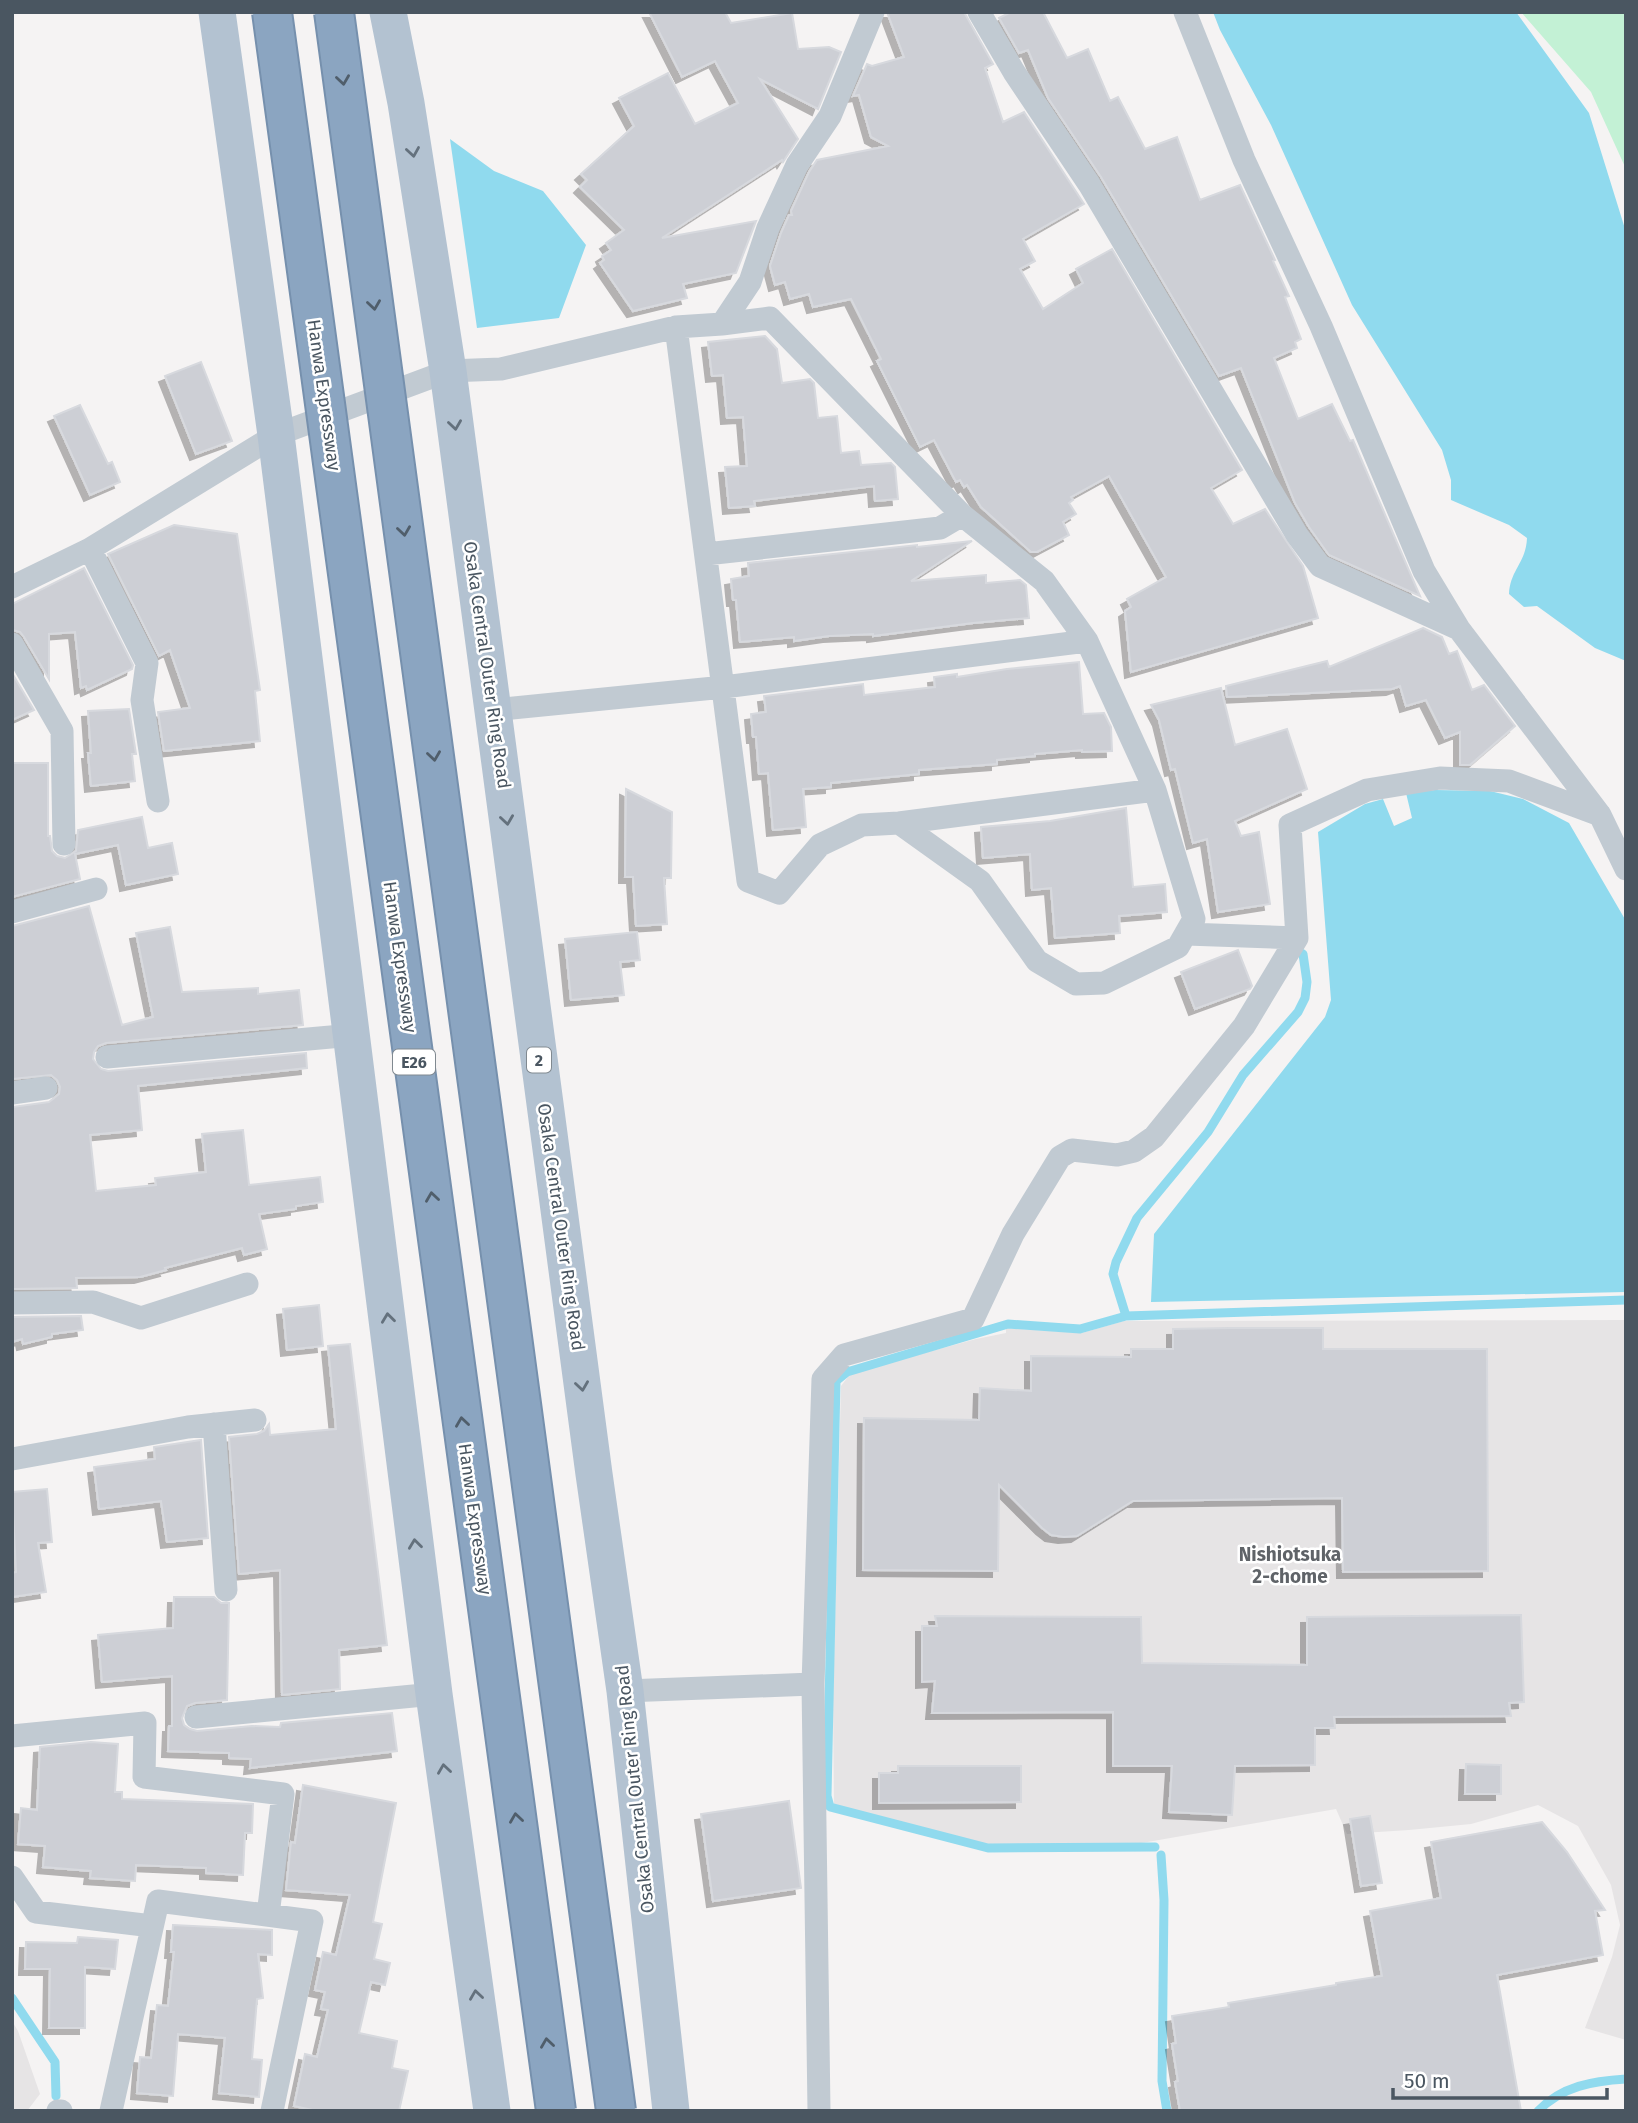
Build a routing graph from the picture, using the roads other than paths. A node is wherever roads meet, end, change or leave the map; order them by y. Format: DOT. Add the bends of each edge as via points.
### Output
graph roads {
  1 [pos="204,12"];
  2 [pos="217,12"];
  3 [pos="272,12"];
  4 [pos="334,12"];
  5 [pos="388,12"];
  6 [pos="401,12"];
  7 [pos="873,12"];
  8 [pos="979,12"];
  9 [pos="1185,12"];
  10 [pos="406,103"];
  11 [pos="234,129"];
  12 [pos="722,324"];
  13 [pos="676,327"];
  14 [pos="448,371"];
  15 [pos="276,435"];
  16 [pos="962,515"];
  17 [pos="90,549"];
  18 [pos="706,554"];
  19 [pos="12,587"];
  20 [pos="1459,629"];
  21 [pos="1087,641"];
  22 [pos="12,644"];
  23 [pos="724,687"];
  24 [pos="493,710"];
  25 [pos="1155,790"];
  26 [pos="158,801"];
  27 [pos="1600,815"];
  28 [pos="899,823"];
  29 [pos="64,844"];
  30 [pos="1626,869"];
  31 [pos="96,889"];
  32 [pos="12,912"];
  33 [pos="1186,934"];
  34 [pos="1297,939"];
  35 [pos="353,1035"];
  36 [pos="107,1057"];
  37 [pos="46,1088"];
  38 [pos="12,1093"];
  39 [pos="247,1284"];
  40 [pos="12,1303"];
  41 [pos="255,1420"];
  42 [pos="214,1424"];
  43 [pos="12,1459"];
  44 [pos="226,1590"];
  45 [pos="813,1684"];
  46 [pos="625,1691"];
  47 [pos="434,1694"];
  48 [pos="196,1717"];
  49 [pos="12,1737"];
  50 [pos="12,1877"];
  51 [pos="268,1915"];
  52 [pos="152,1926"];
  53 [pos="111,2111"];
  54 [pos="272,2111"];
  55 [pos="492,2111"];
  56 [pos="556,2111"];
  57 [pos="616,2111"];
  58 [pos="670,2111"];
  59 [pos="818,2111"];
  1 -- 11 [label="main road"];
  2 -- 11 [label="main road"];
  56 -- 3 [label="highway, Hanwa Expressway / E26, one-way, bridge"];
  4 -- 57 [label="highway, one-way, bridge"];
  5 -- 10 [label="main road, Osaka Central Outer Ring Road / 2"];
  6 -- 10 [label="main road"];
  7 -- 12 [label="street" via="830,116 797,165 768,228 750,282"];
  8 -- 20 [label="street" via="1090,184 1297,536 1320,566"];
  9 -- 20 [label="street" via="1244,160 1321,326 1424,570"];
  10 -- 14 [label="main road, Osaka Central Outer Ring Road / 2, one-way"];
  11 -- 15 [label="main road"];
  12 -- 13 [label="street"];
  12 -- 16 [label="street" via="770,318"];
  13 -- 14 [label="street" via="501,369"];
  13 -- 18 [label="street"];
  14 -- 15 [label="street"];
  14 -- 24 [label="main road, Osaka Central Outer Ring Road / 2, one-way"];
  15 -- 17 [label="street"];
  15 -- 35 [label="main road"];
  16 -- 18 [label="street" via="940,528"];
  16 -- 21 [label="street" via="1044,582"];
  17 -- 19 [label="street"];
  17 -- 26 [label="street" via="147,663 142,700"];
  18 -- 23 [label="street"];
  20 -- 27 [label="street"];
  21 -- 23 [label="street"];
  21 -- 25 [label="street"];
  22 -- 29 [label="street" via="62,731"];
  23 -- 24 [label="street"];
  23 -- 28 [label="street" via="748,881 779,893 820,845 862,825"];
  24 -- 46 [label="main road, Osaka Central Outer Ring Road / 2, one-way"];
  25 -- 28 [label="street"];
  25 -- 33 [label="street" via="1194,919"];
  27 -- 30 [label="street"];
  27 -- 34 [label="street" via="1509,781 1440,778 1367,790 1290,825"];
  28 -- 33 [label="street" via="980,881 1037,961 1076,984 1104,983 1178,947"];
  31 -- 32 [label="street"];
  33 -- 34 [label="street"];
  34 -- 45 [label="street" via="1244,1026 1154,1137 1134,1151 1117,1155 1072,1150 1060,1157 1013,1234 973,1319 844,1354 823,1379"];
  35 -- 36 [label="street"];
  47 -- 35 [label="main road, one-way"];
  37 -- 38 [label="street"];
  39 -- 40 [label="street" via="141,1318 93,1302"];
  41 -- 42 [label="street"];
  42 -- 43 [label="street"];
  42 -- 44 [label="street"];
  45 -- 46 [label="street"];
  45 -- 59 [label="street"];
  46 -- 58 [label="main road, Osaka Central Outer Ring Road / 2"];
  47 -- 48 [label="street"];
  55 -- 47 [label="main road, one-way"];
  49 -- 51 [label="street" via="145,1723 144,1777 283,1794"];
  50 -- 52 [label="street" via="36,1912"];
  51 -- 52 [label="street" via="158,1900"];
  51 -- 54 [label="street" via="312,1921"];
  52 -- 53 [label="street"];
}
